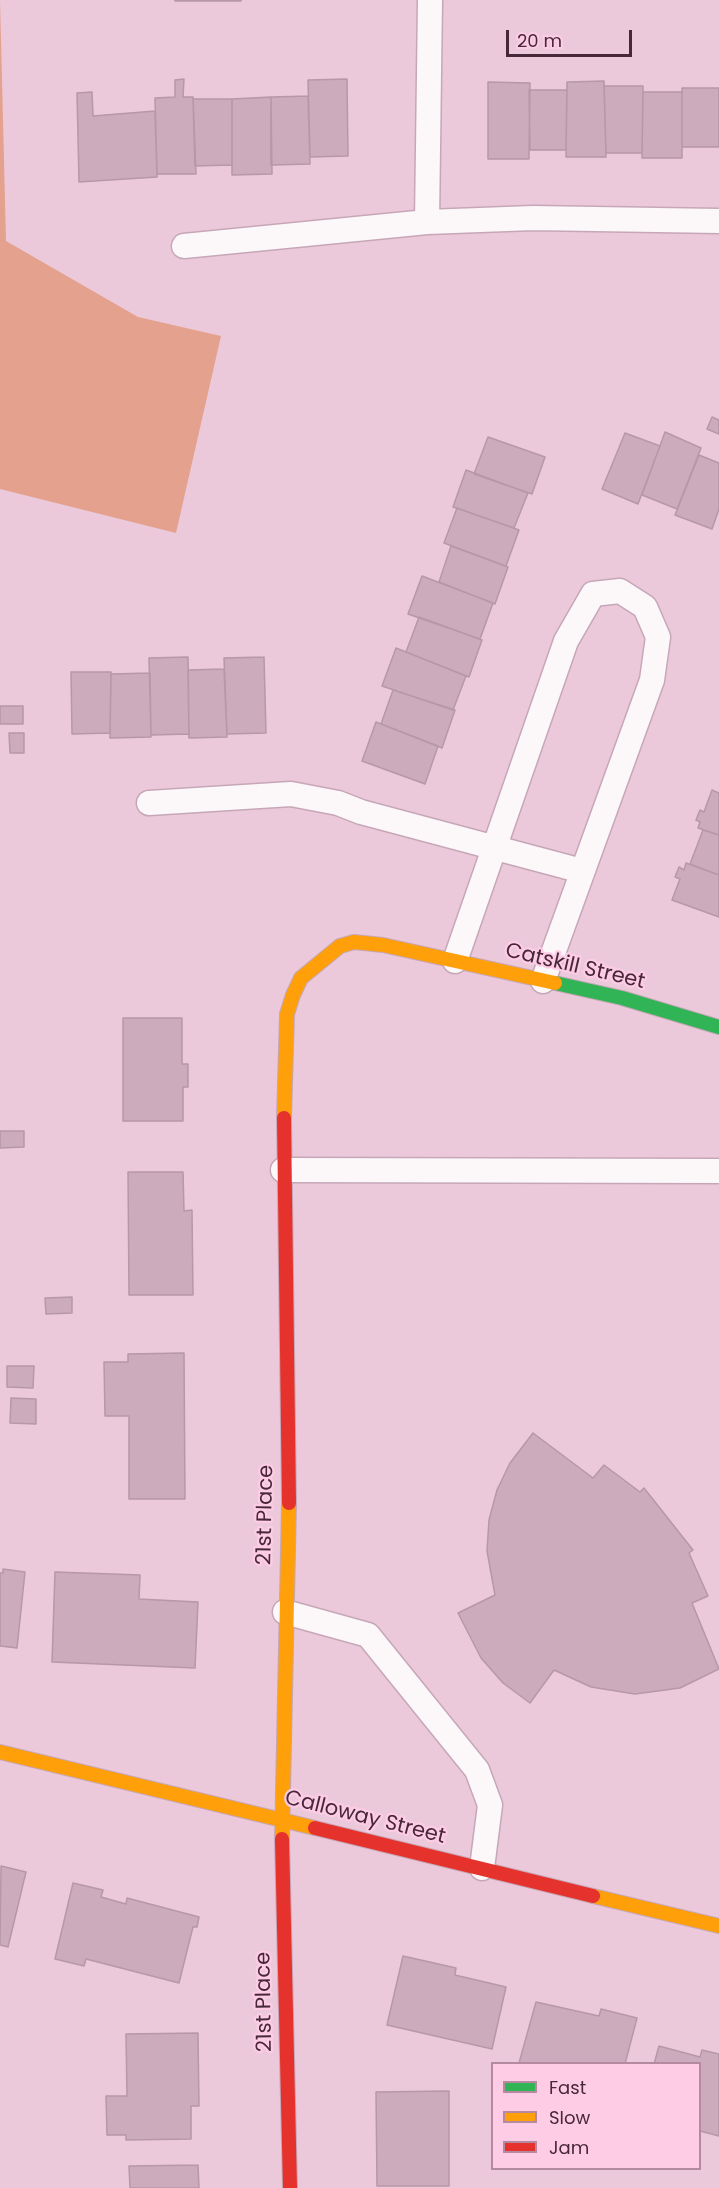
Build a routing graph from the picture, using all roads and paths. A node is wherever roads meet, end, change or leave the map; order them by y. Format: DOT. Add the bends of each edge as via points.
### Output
graph roads {
  1 [pos="430,0"];
  2 [pos="719,221"];
  3 [pos="426,222"];
  4 [pos="184,246"];
  5 [pos="149,803"];
  6 [pos="494,847"];
  7 [pos="582,871"];
  8 [pos="420,953"];
  9 [pos="455,962"];
  10 [pos="543,981"];
  11 [pos="719,1027"];
  12 [pos="283,1170"];
  13 [pos="719,1171"];
  14 [pos="285,1612"];
  15 [pos="0,1752"];
  16 [pos="282,1819"];
  17 [pos="482,1868"];
  18 [pos="719,1926"];
  19 [pos="290,2188"];
  1 -- 3 [label="lane"];
  2 -- 3 [label="lane" via="533,218"];
  3 -- 4 [label="lane"];
  5 -- 6 [label="lane" via="291,794 338,803"];
  6 -- 7 [label="lane"];
  6 -- 7 [label="lane" via="571,631 593,594 620,591 645,607 658,637 652,680"];
  6 -- 9 [label="lane"];
  7 -- 10 [label="lane"];
  8 -- 9 [label="street, Catskill Street"];
  8 -- 12 [label="street, 21st Place" via="354,942 340,946 301,978 287,1014"];
  9 -- 10 [label="street, Catskill Street"];
  10 -- 11 [label="street, Catskill Street" via="622,998"];
  12 -- 13 [label="lane"];
  12 -- 14 [label="street, 21st Place" via="289,1486"];
  14 -- 16 [label="street, 21st Place"];
  14 -- 17 [label="lane" via="368,1635 477,1770 490,1806"];
  15 -- 16 [label="street, Calloway Street"];
  16 -- 17 [label="street, Calloway Street"];
  16 -- 19 [label="street, 21st Place"];
  17 -- 18 [label="street, Calloway Street"];
}
